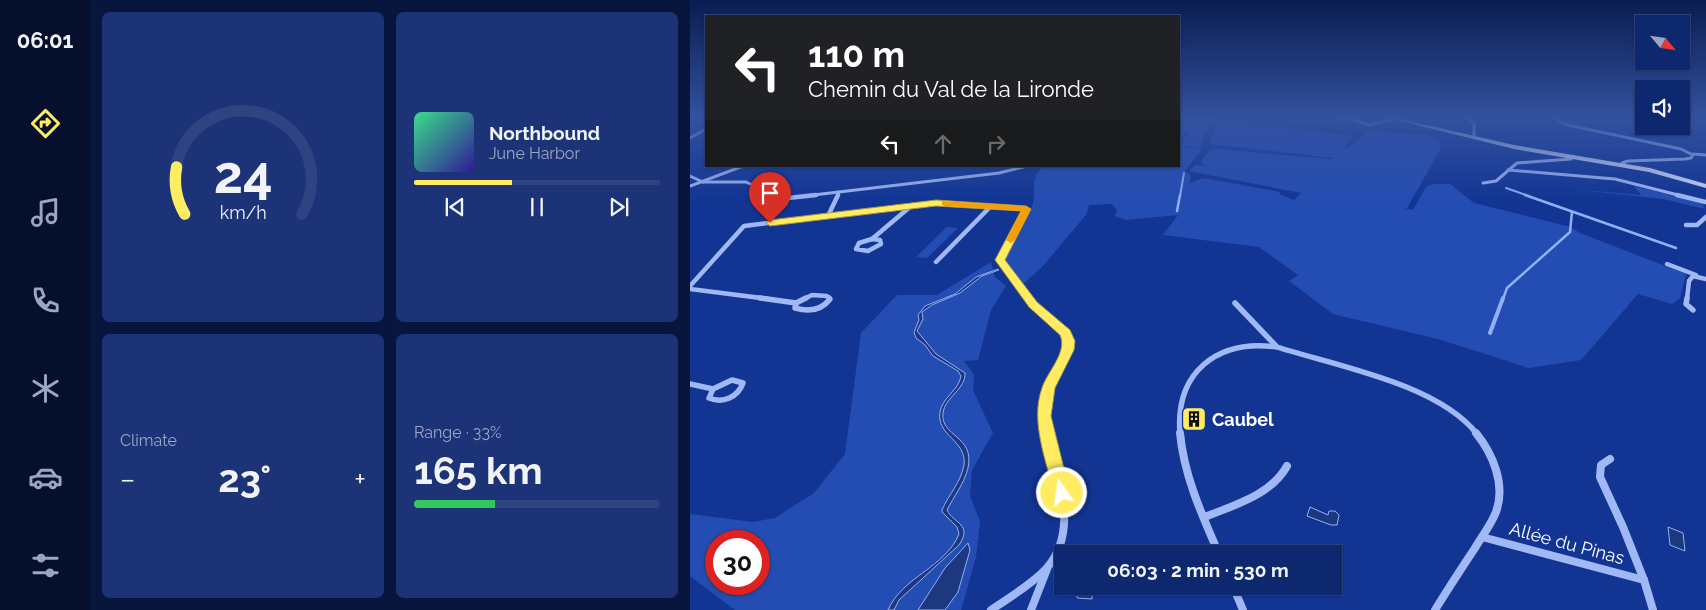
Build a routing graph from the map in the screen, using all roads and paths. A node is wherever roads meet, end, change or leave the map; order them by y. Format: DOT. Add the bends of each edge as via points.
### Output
graph roads {
  1 [pos="1508,145"];
  2 [pos="1664,145"];
  3 [pos="1693,154"];
  4 [pos="1706,155"];
  5 [pos="1575,157"];
  6 [pos="1650,160"];
  7 [pos="1622,164"];
  8 [pos="1634,166"];
  9 [pos="740,167"];
  10 [pos="1023,167"];
  11 [pos="1508,170"];
  12 [pos="690,176"];
  13 [pos="703,182"];
  14 [pos="1483,183"];
  15 [pos="1706,185"];
  16 [pos="690,186"];
  17 [pos="839,192"];
  18 [pos="1706,202"];
  19 [pos="911,206"];
  20 [pos="991,206"];
  21 [pos="828,216"];
  22 [pos="1706,217"];
  23 [pos="1686,225"];
  24 [pos="872,239"];
  25 [pos="936,262"];
  26 [pos="1668,264"];
  27 [pos="1703,278"];
  28 [pos="690,287"];
  29 [pos="796,302"];
  30 [pos="1235,302"];
  31 [pos="1693,310"];
  32 [pos="1277,346"];
  33 [pos="690,384"];
  34 [pos="713,389"];
  35 [pos="1610,459"];
  36 [pos="1287,466"];
  37 [pos="1204,518"];
  38 [pos="1482,537"];
  39 [pos="1215,545"];
  40 [pos="1047,568"];
  41 [pos="1644,580"];
  42 [pos="1236,595"];
  43 [pos="991,610"];
  44 [pos="1031,610"];
  45 [pos="1242,610"];
  46 [pos="1435,610"];
  47 [pos="1653,610"];
  1 -- 5 [label="street"];
  2 -- 3 [label="street"];
  3 -- 4 [label="street"];
  3 -- 6 [label="street" via="1691,158"];
  5 -- 7 [label="street"];
  5 -- 11 [label="street" via="1517,163"];
  6 -- 7 [label="street"];
  6 -- 8 [label="street"];
  7 -- 8 [label="street"];
  8 -- 15 [label="street"];
  9 -- 13 [label="street"];
  10 -- 17 [label="street" via="999,173"];
  11 -- 14 [label="street" via="1496,181"];
  11 -- 18 [label="street" via="1615,179"];
  12 -- 13 [label="street"];
  13 -- 16 [label="street"];
  13 -- 17 [label="street" via="746,182 786,198"];
  17 -- 21 [label="street"];
  19 -- 20 [label="street" via="940,203"];
  19 -- 21 [label="street"];
  19 -- 24 [label="street"];
  20 -- 25 [label="street"];
  20 -- 40 [label="street" via="1026,209 1000,262 1033,304 1065,333 1069,341 1048,388 1044,410 1065,517 1061,542"];
  21 -- 28 [label="street" via="744,226"];
  22 -- 23 [label="street" via="1697,225"];
  24 -- 24 [label="street" via="859,243 856,249 868,251 881,244 880,240"];
  26 -- 27 [label="street"];
  27 -- 31 [label="street" via="1693,276 1689,281 1686,304"];
  28 -- 29 [label="street"];
  29 -- 29 [label="street" via="795,308 812,311 825,306 830,299 812,295"];
  30 -- 32 [label="street"];
  32 -- 37 [label="street" via="1254,346 1223,352 1197,369 1189,380 1178,429 1187,474"];
  32 -- 38 [label="street" via="1415,389 1442,402 1462,417 1486,446 1499,484 1497,509"];
  33 -- 34 [label="street"];
  34 -- 34 [label="street" via="734,380 743,383 733,396 719,401 709,398"];
  35 -- 41 [label="street" via="1601,465 1600,477"];
  36 -- 37 [label="street" via="1280,479 1264,490"];
  37 -- 39 [label="street"];
  38 -- 41 [label="street, Allée du Pinas"];
  38 -- 46 [label="street"];
  40 -- 43 [label="street"];
  40 -- 44 [label="street"];
  41 -- 47 [label="street"];
  42 -- 45 [label="street"];
}
